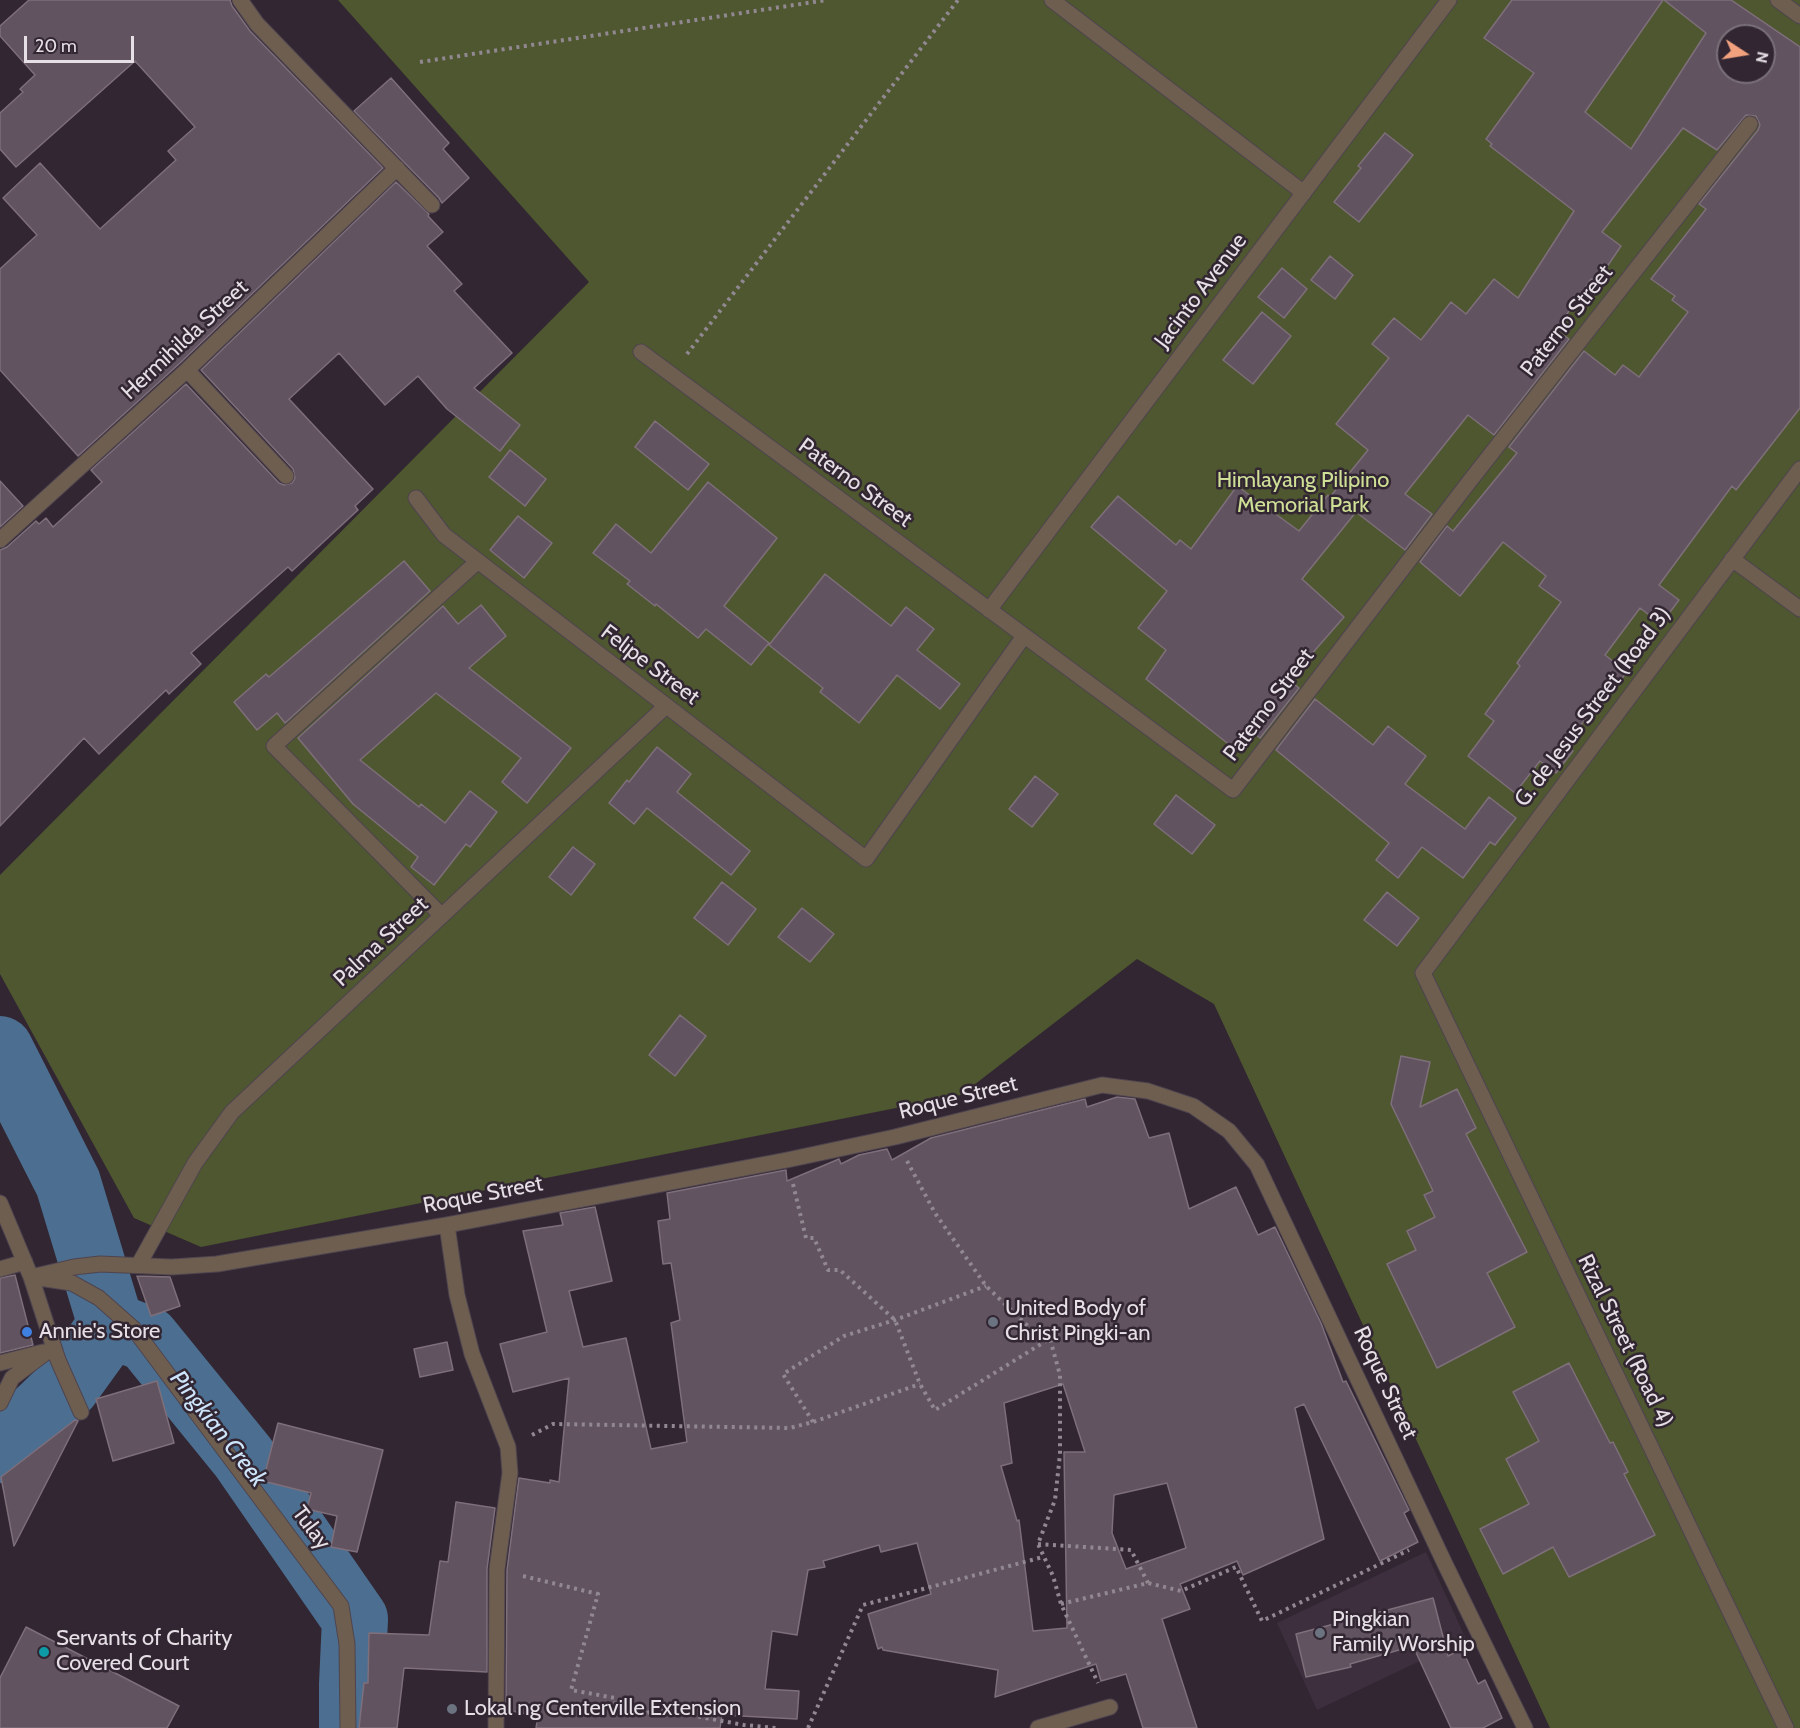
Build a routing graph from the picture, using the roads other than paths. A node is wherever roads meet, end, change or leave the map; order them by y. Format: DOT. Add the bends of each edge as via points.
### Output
graph roads {
  1 [pos="240,0"];
  2 [pos="1052,0"];
  3 [pos="1449,0"];
  4 [pos="1778,0"];
  5 [pos="1800,16"];
  6 [pos="1750,124"];
  7 [pos="397,168"];
  8 [pos="1304,193"];
  9 [pos="432,205"];
  10 [pos="641,352"];
  11 [pos="187,370"];
  12 [pos="1800,469"];
  13 [pos="286,477"];
  14 [pos="416,498"];
  15 [pos="0,540"];
  16 [pos="1732,559"];
  17 [pos="477,562"];
  18 [pos="1800,609"];
  19 [pos="989,610"];
  20 [pos="1024,636"];
  21 [pos="666,706"];
  22 [pos="442,916"];
  23 [pos="1423,973"];
  24 [pos="0,1203"];
  25 [pos="447,1225"];
  26 [pos="24,1262"];
  27 [pos="139,1264"];
  28 [pos="0,1269"];
  29 [pos="31,1277"];
  30 [pos="53,1353"];
  31 [pos="0,1363"];
  32 [pos="0,1403"];
  33 [pos="81,1412"];
  34 [pos="1110,1707"];
  35 [pos="348,1728"];
  36 [pos="496,1728"];
  37 [pos="1038,1728"];
  38 [pos="1525,1728"];
  39 [pos="1786,1728"];
  1 -- 7 [label="street" via="257,24"];
  2 -- 8 [label="street"];
  3 -- 8 [label="street, Jacinto Avenue"];
  4 -- 5 [label="street"];
  6 -- 20 [label="street, Paterno Street" via="1233,790"];
  7 -- 9 [label="street"];
  7 -- 11 [label="street, Hermihilda Street"];
  8 -- 19 [label="street, Jacinto Avenue"];
  10 -- 19 [label="street, Paterno Street"];
  11 -- 13 [label="street"];
  11 -- 15 [label="street, Hermihilda Street"];
  12 -- 16 [label="street, G. de Jesus Street (Road 3)"];
  14 -- 17 [label="street, Felipe Street" via="444,535"];
  16 -- 18 [label="street"];
  16 -- 23 [label="street, G. de Jesus Street (Road 3)"];
  17 -- 21 [label="street, Felipe Street"];
  17 -- 22 [label="street" via="274,746"];
  19 -- 20 [label="street, Paterno Street"];
  20 -- 21 [label="street, Felipe Street" via="866,859"];
  21 -- 22 [label="street, Palma Street"];
  22 -- 27 [label="street, Palma Street" via="232,1112 195,1163"];
  23 -- 39 [label="street, Rizal Street (Road 4)"];
  24 -- 26 [label="street"];
  25 -- 27 [label="street, Roque Street" via="217,1264"];
  25 -- 36 [label="street" via="457,1295 472,1354 508,1447 510,1473 497,1569"];
  25 -- 38 [label="street, Roque Street" via="895,1137 1102,1085 1148,1091 1193,1106 1229,1131 1257,1165"];
  26 -- 28 [label="street"];
  26 -- 29 [label="street"];
  27 -- 29 [label="street, Roque Street" via="74,1267"];
  29 -- 30 [label="street"];
  29 -- 35 [label="street, Tulay" via="72,1283 99,1298 134,1329 341,1606 347,1644"];
  30 -- 31 [label="street"];
  30 -- 32 [label="street" via="12,1378"];
  30 -- 33 [label="street"];
  34 -- 37 [label="street"];
}
